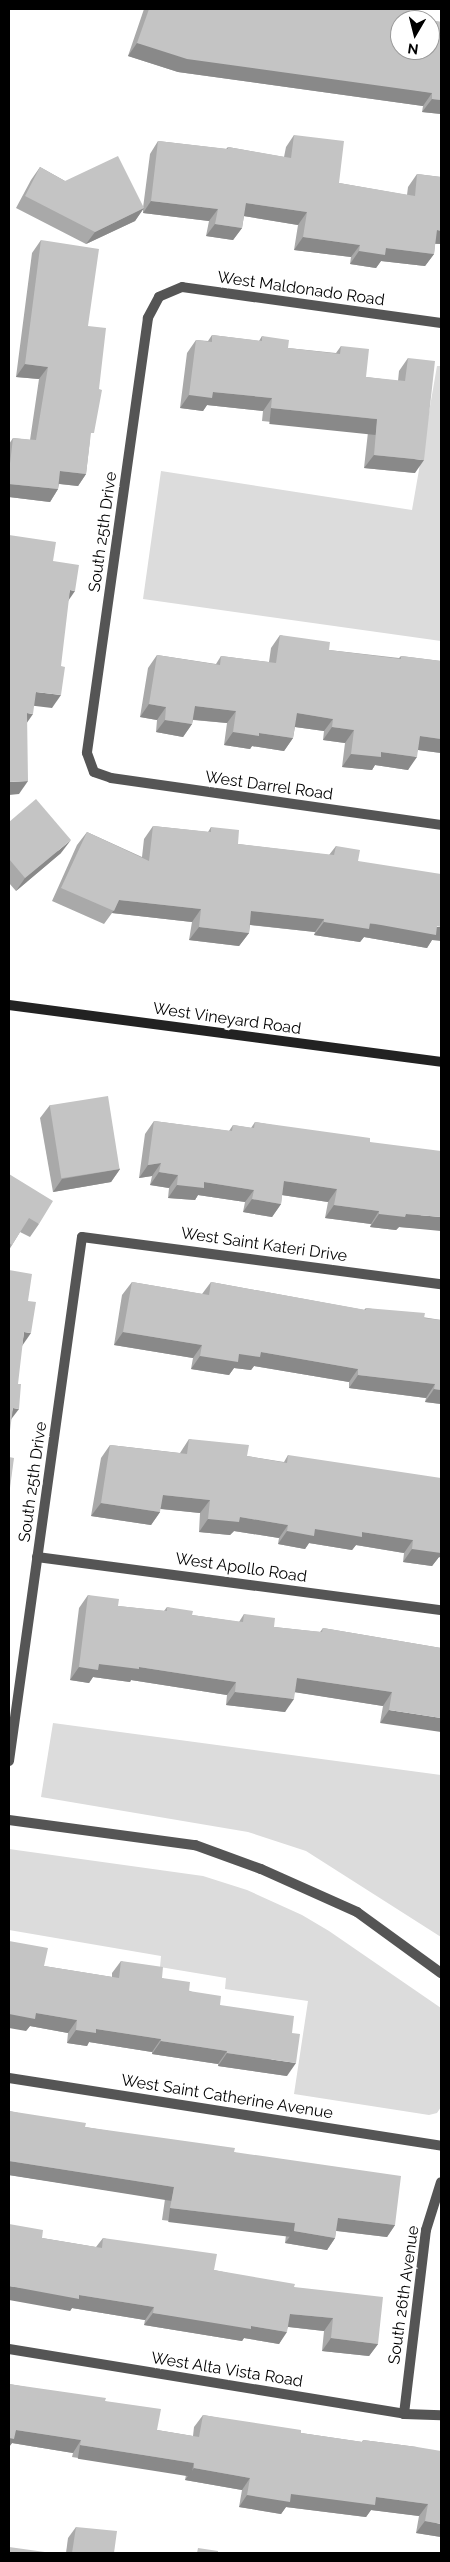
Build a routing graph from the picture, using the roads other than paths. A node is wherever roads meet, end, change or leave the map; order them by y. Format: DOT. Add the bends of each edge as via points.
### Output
graph roads {
  1 [pos="158,297"];
  2 [pos="441,323"];
  3 [pos="94,772"];
  4 [pos="441,825"];
  5 [pos="9,1005"];
  6 [pos="441,1062"];
  7 [pos="82,1236"];
  8 [pos="441,1284"];
  9 [pos="37,1556"];
  10 [pos="441,1610"];
  11 [pos="9,1762"];
  12 [pos="9,1820"];
  13 [pos="441,1973"];
  14 [pos="9,2078"];
  15 [pos="441,2146"];
  16 [pos="441,2182"];
  17 [pos="9,2349"];
  18 [pos="404,2414"];
  19 [pos="441,2415"];
  1 -- 2 [label="street, West Maldonado Road" via="182,287"];
  1 -- 3 [label="street, South 25th Drive" via="148,318 87,753"];
  3 -- 4 [label="street, West Darrel Road" via="111,778"];
  5 -- 6 [label="street, West Vineyard Road"];
  7 -- 8 [label="street, West Saint Kateri Drive"];
  7 -- 9 [label="street, South 25th Drive"];
  9 -- 10 [label="street, West Apollo Road"];
  9 -- 11 [label="street, South 25th Drive"];
  12 -- 13 [label="street" via="195,1845 261,1869 357,1912"];
  14 -- 15 [label="street, West Saint Catherine Avenue"];
  16 -- 18 [label="street, South 26th Avenue" via="426,2230"];
  17 -- 18 [label="street, West Alta Vista Road"];
  18 -- 19 [label="street, West Alta Vista Road"];
}
